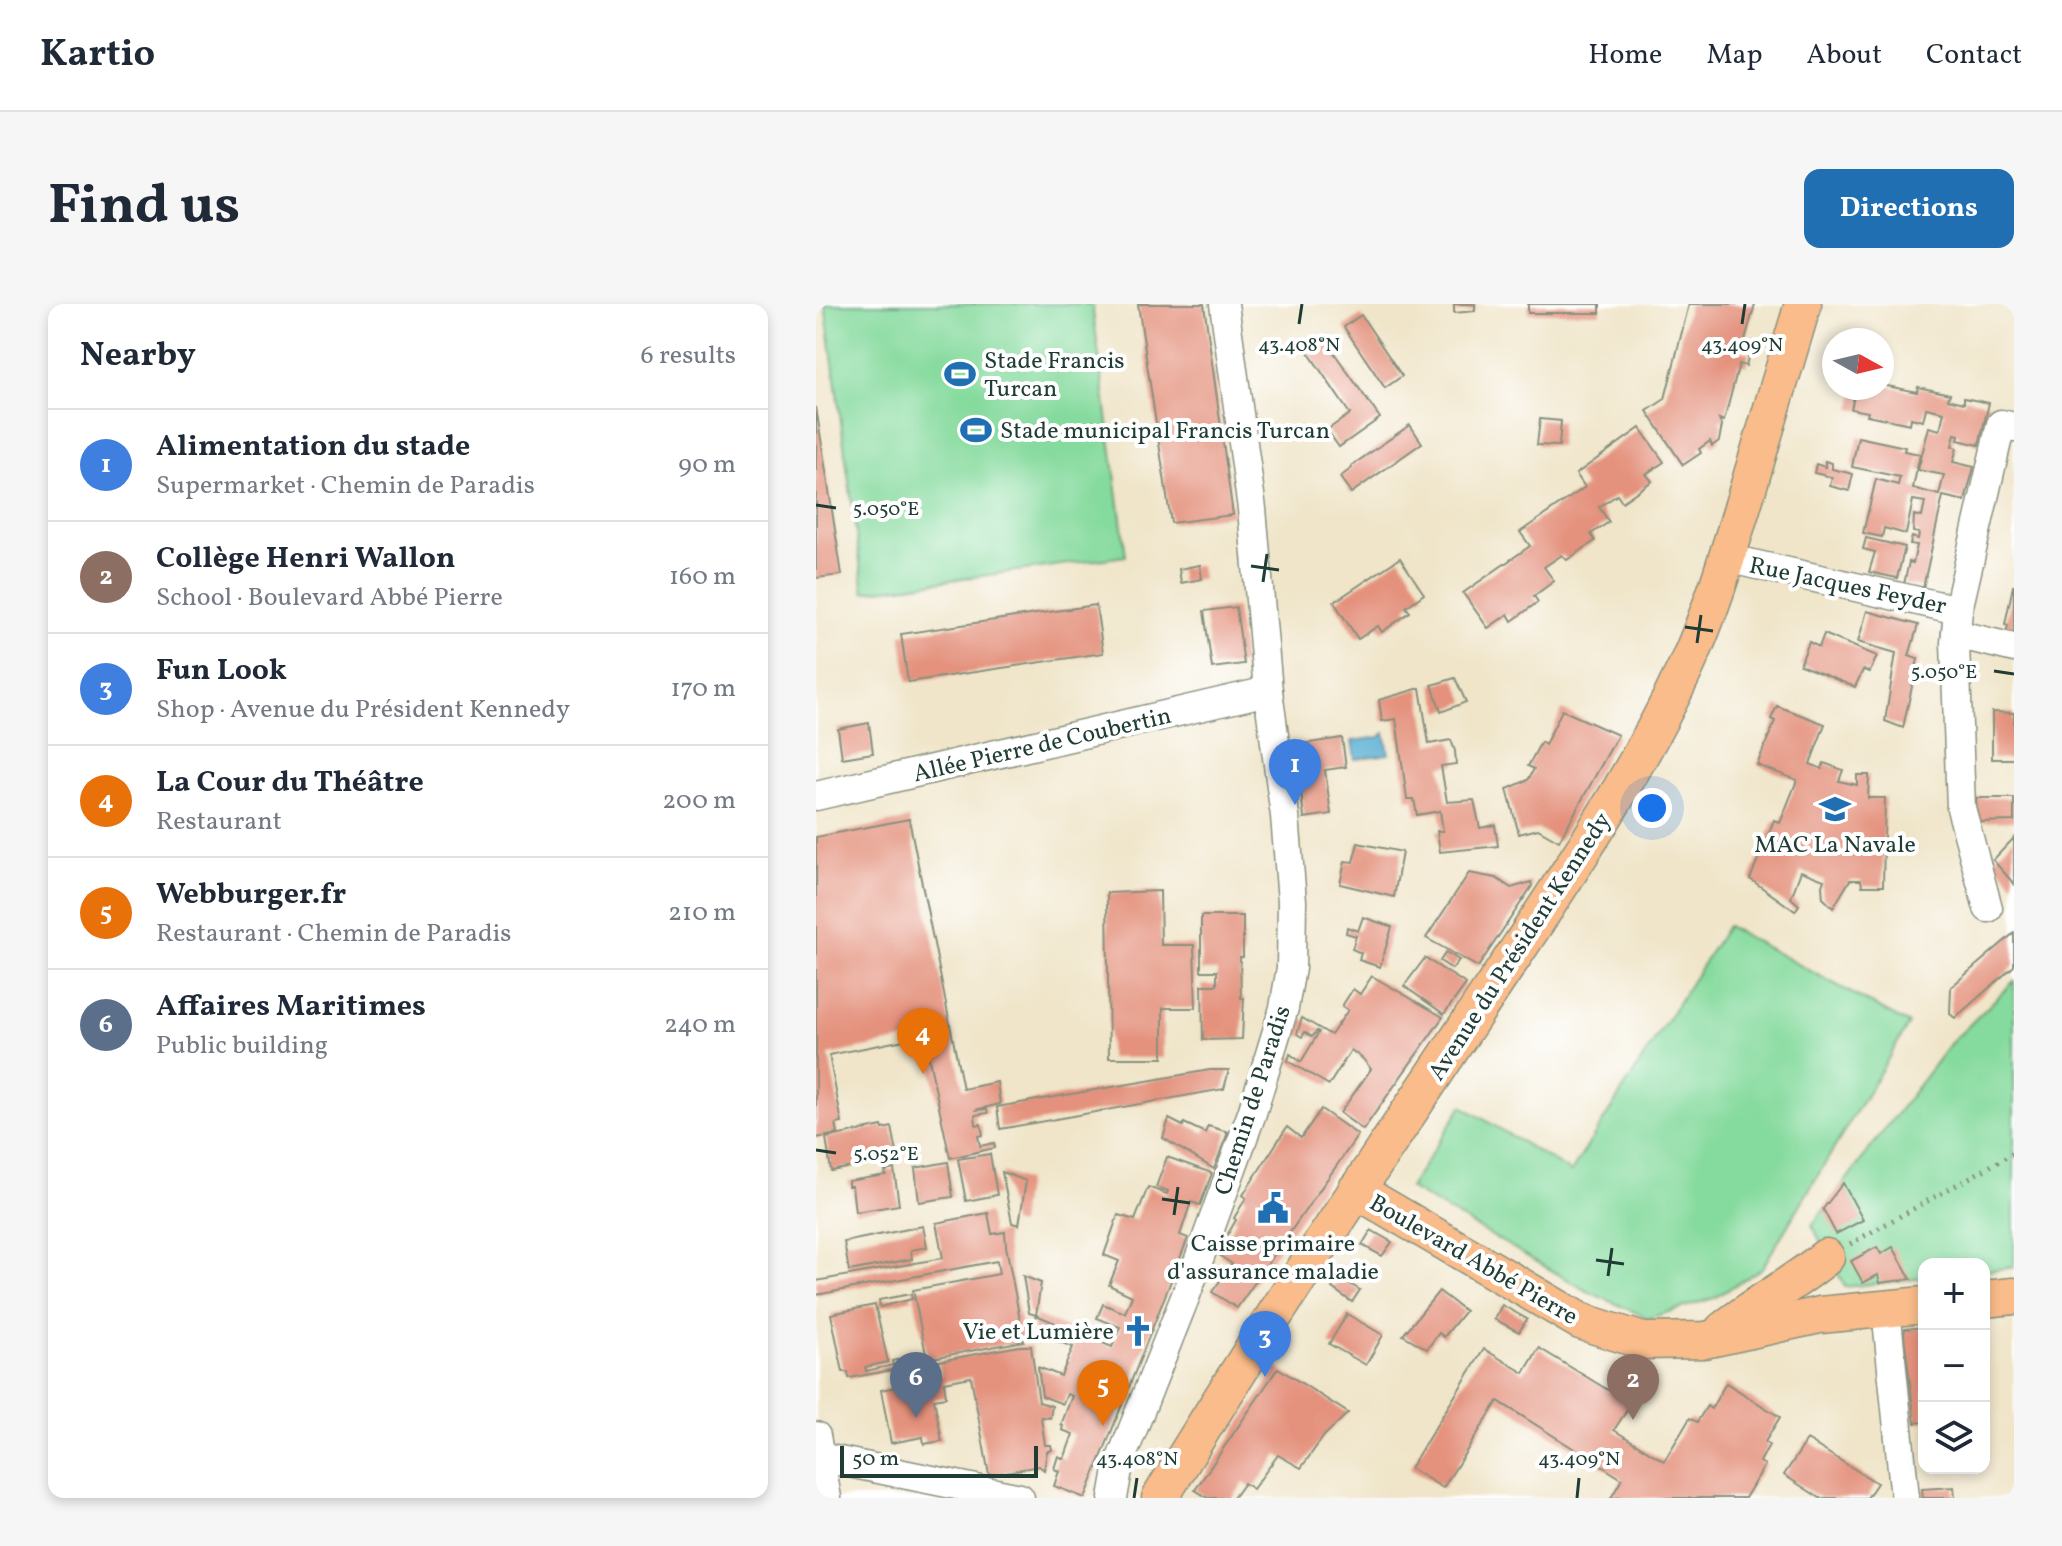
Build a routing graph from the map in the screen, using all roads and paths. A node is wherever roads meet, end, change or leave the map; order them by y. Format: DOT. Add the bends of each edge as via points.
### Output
graph roads {
  1 [pos="1224,304"];
  2 [pos="1803,304"];
  3 [pos="2014,427"];
  4 [pos="1726,558"];
  5 [pos="1957,622"];
  6 [pos="2014,648"];
  7 [pos="1268,691"];
  8 [pos="816,796"];
  9 [pos="1988,908"];
  10 [pos="2014,1153"];
  11 [pos="1356,1190"];
  12 [pos="1826,1257"];
  13 [pos="2014,1296"];
  14 [pos="1990,1298"];
  15 [pos="1918,1306"];
  16 [pos="1871,1310"];
  17 [pos="1713,1338"];
  18 [pos="818,1446"];
  19 [pos="827,1498"];
  20 [pos="1020,1498"];
  21 [pos="1113,1498"];
  22 [pos="1160,1498"];
  23 [pos="1905,1498"];
  1 -- 7 [label="street, Chemin de Paradis" via="1252,509"];
  2 -- 4 [label="main road, Avenue du Président Kennedy"];
  3 -- 5 [label="street, Rue Jacques Feyder" via="2001,424"];
  4 -- 5 [label="street, Rue Jacques Feyder"];
  4 -- 11 [label="main road, Avenue du Président Kennedy" via="1685,669 1628,779 1568,877"];
  5 -- 6 [label="street"];
  5 -- 9 [label="street" via="1961,808"];
  7 -- 8 [label="street, Allée Pierre de Coubertin"];
  7 -- 21 [label="street, Chemin de Paradis" via="1292,901 1284,1008 1252,1113 1119,1464"];
  10 -- 12 [label="path"];
  11 -- 17 [label="main road, Boulevard Abbé Pierre" via="1580,1321 1643,1341"];
  11 -- 22 [label="main road, Avenue du Président Kennedy"];
  12 -- 16 [label="main road" via="1819,1295 1831,1303"];
  12 -- 17 [label="main road"];
  13 -- 14 [label="main road"];
  15 -- 16 [label="main road, Boulevard Abbé Pierre"];
  16 -- 17 [label="main road, Boulevard Abbé Pierre"];
  16 -- 23 [label="street"];
  18 -- 19 [label="street"];
  18 -- 20 [label="street"];
}
